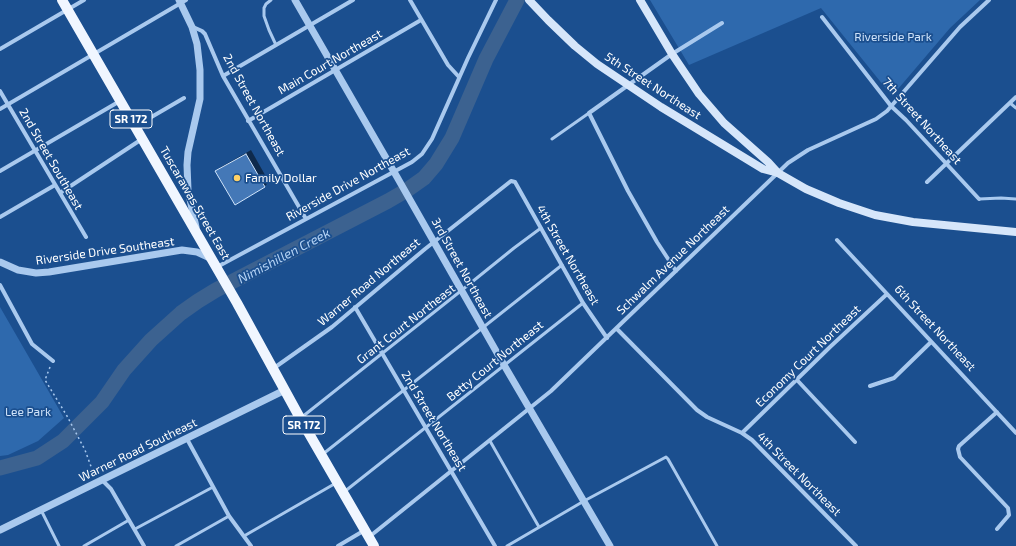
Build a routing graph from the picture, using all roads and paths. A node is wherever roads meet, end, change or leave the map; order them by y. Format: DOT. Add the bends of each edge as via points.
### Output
graph roads {
  1 [pos="62,0"];
  2 [pos="84,0"];
  3 [pos="271,0"];
  4 [pos="295,0"];
  5 [pos="353,0"];
  6 [pos="410,0"];
  7 [pos="496,0"];
  8 [pos="529,0"];
  9 [pos="640,0"];
  10 [pos="989,0"];
  11 [pos="182,1"];
  12 [pos="68,10"];
  13 [pos="822,17"];
  14 [pos="421,20"];
  15 [pos="722,23"];
  16 [pos="310,26"];
  17 [pos="192,27"];
  18 [pos="276,45"];
  19 [pos="0,49"];
  20 [pos="94,54"];
  21 [pos="672,54"];
  22 [pos="336,70"];
  23 [pos="223,76"];
  24 [pos="459,77"];
  25 [pos="629,85"];
  26 [pos="0,91"];
  27 [pos="1016,97"];
  28 [pos="184,98"];
  29 [pos="121,101"];
  30 [pos="1010,103"];
  31 [pos="8,105"];
  32 [pos="892,106"];
  33 [pos="1016,108"];
  34 [pos="0,109"];
  35 [pos="589,114"];
  36 [pos="248,121"];
  37 [pos="136,126"];
  38 [pos="142,138"];
  39 [pos="552,139"];
  40 [pos="34,150"];
  41 [pos="947,163"];
  42 [pos="0,171"];
  43 [pos="778,173"];
  44 [pos="396,174"];
  45 [pos="513,181"];
  46 [pos="926,182"];
  47 [pos="55,185"];
  48 [pos="60,194"];
  49 [pos="979,199"];
  50 [pos="1016,199"];
  51 [pos="0,216"];
  52 [pos="306,219"];
  53 [pos="541,228"];
  54 [pos="1016,232"];
  55 [pos="86,238"];
  56 [pos="200,238"];
  57 [pos="837,240"];
  58 [pos="434,242"];
  59 [pos="0,262"];
  60 [pos="562,265"];
  61 [pos="216,267"];
  62 [pos="676,271"];
  63 [pos="0,285"];
  64 [pos="462,290"];
  65 [pos="887,294"];
  66 [pos="583,303"];
  67 [pos="356,307"];
  68 [pos="483,328"];
  69 [pos="617,328"];
  70 [pos="607,338"];
  71 [pos="931,342"];
  72 [pos="382,354"];
  73 [pos="53,361"];
  74 [pos="504,365"];
  75 [pos="274,368"];
  76 [pos="797,380"];
  77 [pos="870,386"];
  78 [pos="285,390"];
  79 [pos="404,391"];
  80 [pos="530,409"];
  81 [pos="997,412"];
  82 [pos="300,418"];
  83 [pos="426,428"];
  84 [pos="742,433"];
  85 [pos="1016,433"];
  86 [pos="187,439"];
  87 [pos="490,441"];
  88 [pos="855,442"];
  89 [pos="322,456"];
  90 [pos="452,472"];
  91 [pos="102,480"];
  92 [pos="337,483"];
  93 [pos="213,487"];
  94 [pos="343,493"];
  95 [pos="584,501"];
  96 [pos="40,510"];
  97 [pos="229,516"];
  98 [pos="129,520"];
  99 [pos="539,527"];
  100 [pos="135,529"];
  101 [pos="997,529"];
  102 [pos="0,530"];
  103 [pos="244,536"];
  104 [pos="369,538"];
  105 [pos="59,546"];
  106 [pos="84,546"];
  107 [pos="144,546"];
  108 [pos="176,546"];
  109 [pos="251,546"];
  110 [pos="338,546"];
  111 [pos="495,546"];
  112 [pos="507,546"];
  113 [pos="610,546"];
  114 [pos="717,546"];
  115 [pos="856,546"];
  1 -- 12 [label="main road, Tuscarawas Street East / SR 172"];
  2 -- 12 [label="street"];
  3 -- 18 [label="lane" via="264,8 264,16"];
  4 -- 16 [label="street, 3rd Street Northeast"];
  5 -- 16 [label="street"];
  6 -- 14 [label="street"];
  7 -- 24 [label="street, Riverside Drive Northeast"];
  8 -- 25 [label="main road, 5th Street Northeast" via="584,54"];
  9 -- 21 [label="main road"];
  10 -- 32 [label="street, Schwalm Avenue Northeast" via="956,32"];
  11 -- 17 [label="street, 2nd Street Northeast"];
  11 -- 20 [label="street"];
  12 -- 19 [label="street"];
  12 -- 20 [label="main road, Tuscarawas Street East / SR 172"];
  13 -- 32 [label="street, 7th Street Northeast"];
  14 -- 22 [label="street, Main Court Northeast"];
  14 -- 24 [label="street" via="448,65"];
  15 -- 21 [label="street"];
  16 -- 18 [label="street"];
  16 -- 22 [label="street, 3rd Street Northeast"];
  17 -- 23 [label="street, 2nd Street Northeast" via="205,34"];
  17 -- 56 [label="street, 2nd Street Northeast" via="199,55 201,88 188,152 187,176 191,208"];
  18 -- 23 [label="street"];
  20 -- 29 [label="main road, Tuscarawas Street East / SR 172"];
  20 -- 31 [label="street"];
  21 -- 25 [label="street"];
  21 -- 43 [label="main road" via="711,109"];
  22 -- 36 [label="street, Main Court Northeast"];
  22 -- 44 [label="street, 3rd Street Northeast"];
  23 -- 36 [label="street, 2nd Street Northeast"];
  24 -- 44 [label="street, Riverside Drive Northeast" via="429,144 417,158"];
  25 -- 35 [label="street"];
  25 -- 43 [label="main road, 5th Street Northeast" via="763,169"];
  26 -- 31 [label="street, 2nd Street Southeast"];
  27 -- 30 [label="street"];
  28 -- 37 [label="street"];
  29 -- 37 [label="main road, Tuscarawas Street East / SR 172"];
  29 -- 40 [label="street"];
  30 -- 33 [label="lane"];
  30 -- 41 [label="street"];
  31 -- 34 [label="street"];
  31 -- 40 [label="street, 2nd Street Southeast"];
  32 -- 41 [label="street, 7th Street Northeast"];
  32 -- 43 [label="street, Schwalm Avenue Northeast" via="876,119 797,156"];
  35 -- 39 [label="lane"];
  35 -- 62 [label="street" via="628,190"];
  36 -- 52 [label="street, 2nd Street Northeast"];
  37 -- 38 [label="main road, Tuscarawas Street East / SR 172"];
  38 -- 48 [label="street"];
  38 -- 56 [label="main road, Tuscarawas Street East / SR 172"];
  40 -- 42 [label="street"];
  40 -- 47 [label="street, 2nd Street Southeast"];
  41 -- 46 [label="street"];
  41 -- 49 [label="street, 7th Street Northeast"];
  43 -- 54 [label="main road" via="821,196 875,215 913,222"];
  43 -- 62 [label="street, Schwalm Avenue Northeast"];
  44 -- 52 [label="street, Riverside Drive Northeast"];
  44 -- 58 [label="street, 3rd Street Northeast"];
  45 -- 53 [label="street, 4th Street Northeast"];
  45 -- 58 [label="street, Warner Road Northeast"];
  47 -- 48 [label="street, 2nd Street Southeast"];
  47 -- 51 [label="street"];
  48 -- 55 [label="street, 2nd Street Southeast"];
  49 -- 50 [label="lane"];
  52 -- 61 [label="street, Riverside Drive Northeast"];
  53 -- 60 [label="street, 4th Street Northeast"];
  53 -- 64 [label="lane, Grant Court Northeast"];
  56 -- 61 [label="main road, Tuscarawas Street East / SR 172"];
  57 -- 65 [label="street, 6th Street Northeast"];
  58 -- 64 [label="street, 3rd Street Northeast"];
  58 -- 67 [label="street, Warner Road Northeast"];
  59 -- 61 [label="street, Riverside Drive Southeast" via="18,270 36,273 182,250 197,252"];
  60 -- 66 [label="street, 4th Street Northeast"];
  60 -- 68 [label="lane"];
  61 -- 75 [label="main road, Tuscarawas Street East / SR 172"];
  62 -- 69 [label="street, Schwalm Avenue Northeast"];
  63 -- 73 [label="street" via="32,344"];
  64 -- 68 [label="street, 3rd Street Northeast"];
  64 -- 72 [label="lane, Grant Court Northeast"];
  65 -- 71 [label="street, 6th Street Northeast"];
  65 -- 76 [label="street, Economy Court Northeast"];
  66 -- 70 [label="street, 4th Street Northeast"];
  66 -- 74 [label="lane, Betty Court Northeast"];
  67 -- 72 [label="street, 2nd Street Northeast"];
  67 -- 75 [label="street, Warner Road Northeast"];
  68 -- 74 [label="street, 3rd Street Northeast"];
  68 -- 79 [label="lane"];
  69 -- 70 [label="street, Schwalm Avenue Northeast"];
  69 -- 84 [label="street, 4th Street Northeast" via="697,410"];
  70 -- 80 [label="street, Schwalm Avenue Northeast"];
  71 -- 77 [label="street" via="894,378"];
  71 -- 81 [label="street, 6th Street Northeast"];
  72 -- 79 [label="street, 2nd Street Northeast"];
  72 -- 82 [label="lane, Grant Court Northeast"];
  73 -- 91 [label="path" via="45,380 85,450 93,472"];
  74 -- 80 [label="street, 3rd Street Northeast"];
  74 -- 83 [label="lane, Betty Court Northeast"];
  75 -- 78 [label="main road, Tuscarawas Street East / SR 172"];
  76 -- 84 [label="street, Economy Court Northeast"];
  76 -- 88 [label="street"];
  78 -- 82 [label="main road, Tuscarawas Street East / SR 172"];
  78 -- 86 [label="street, Warner Road Southeast"];
  79 -- 83 [label="street, 2nd Street Northeast"];
  79 -- 89 [label="lane"];
  80 -- 87 [label="street, Schwalm Avenue Northeast"];
  80 -- 95 [label="street, 3rd Street Northeast"];
  81 -- 85 [label="street, 6th Street Northeast"];
  81 -- 101 [label="street" via="958,449 960,457 1008,508 1010,516"];
  82 -- 89 [label="main road, Tuscarawas Street East / SR 172"];
  83 -- 90 [label="street, 2nd Street Northeast"];
  83 -- 94 [label="lane, Betty Court Northeast"];
  84 -- 115 [label="street, 4th Street Northeast" via="752,440"];
  86 -- 91 [label="street, Warner Road Southeast"];
  86 -- 93 [label="street"];
  87 -- 90 [label="street, Schwalm Avenue Northeast"];
  87 -- 99 [label="lane"];
  89 -- 92 [label="main road, Tuscarawas Street East / SR 172"];
  90 -- 104 [label="street, Schwalm Avenue Northeast"];
  90 -- 111 [label="street, 2nd Street Northeast"];
  91 -- 96 [label="street, Warner Road Southeast"];
  91 -- 98 [label="street" via="111,489"];
  92 -- 94 [label="main road, Tuscarawas Street East / SR 172"];
  92 -- 103 [label="lane"];
  93 -- 97 [label="street"];
  93 -- 100 [label="lane"];
  94 -- 104 [label="main road, Tuscarawas Street East / SR 172"];
  95 -- 99 [label="lane"];
  95 -- 113 [label="street, 3rd Street Northeast"];
  95 -- 114 [label="lane" via="666,457"];
  96 -- 102 [label="street, Warner Road Southeast"];
  96 -- 105 [label="lane"];
  97 -- 103 [label="street"];
  97 -- 108 [label="lane"];
  98 -- 100 [label="street"];
  98 -- 106 [label="lane"];
  99 -- 112 [label="lane"];
  100 -- 107 [label="street"];
  103 -- 109 [label="street"];
  104 -- 110 [label="street, Schwalm Avenue Northeast"];
}
